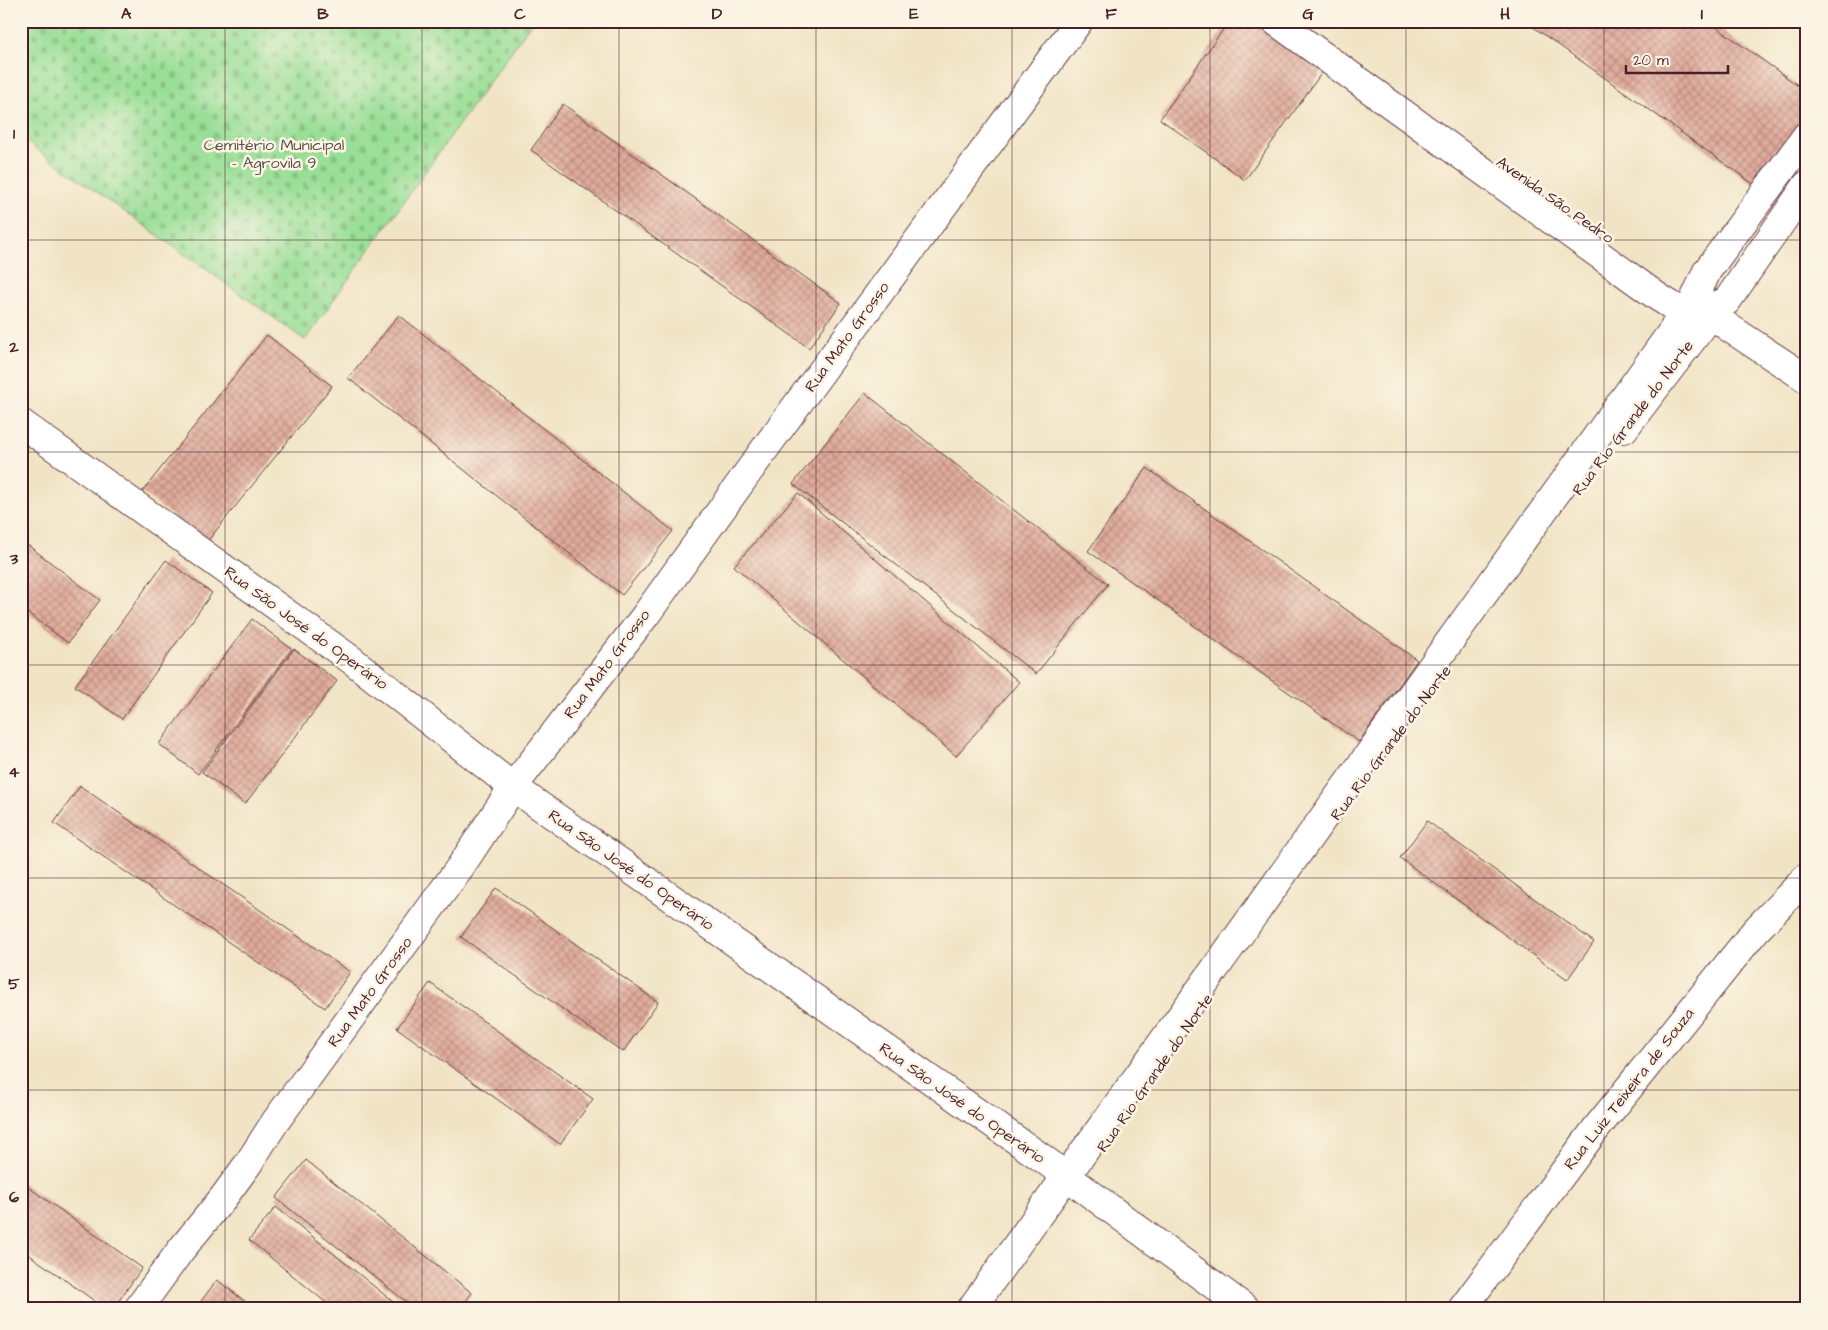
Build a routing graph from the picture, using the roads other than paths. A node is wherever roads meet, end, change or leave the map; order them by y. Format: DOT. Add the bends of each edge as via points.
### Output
graph roads {
  1 [pos="1079,21"];
  2 [pos="1275,21"];
  3 [pos="1302,21"];
  4 [pos="1807,135"];
  5 [pos="1807,185"];
  6 [pos="1703,307"];
  7 [pos="1673,330"];
  8 [pos="1807,379"];
  9 [pos="21,423"];
  10 [pos="513,787"];
  11 [pos="1807,877"];
  12 [pos="1070,1180"];
  13 [pos="138,1309"];
  14 [pos="971,1309"];
  15 [pos="983,1309"];
  16 [pos="1246,1309"];
  17 [pos="1462,1309"];
  1 -- 10 [label="street, Rua Mato Grosso" via="645,616"];
  2 -- 7 [label="street, Avenida São Pedro" via="1682,312"];
  3 -- 6 [label="street, Avenida São Pedro"];
  4 -- 6 [label="street, Rua Rio Grande do Norte" via="1707,271"];
  5 -- 6 [label="street, Rua Rio Grande do Norte" via="1727,301"];
  6 -- 8 [label="street, Avenida São Pedro"];
  6 -- 12 [label="street, Rua Rio Grande do Norte" via="1353,792 1088,1168"];
  7 -- 12 [label="street, Rua Rio Grande do Norte"];
  9 -- 10 [label="street, Rua São José do Operário" via="353,661"];
  10 -- 12 [label="street, Rua São José do Operário"];
  10 -- 13 [label="street, Rua Mato Grosso" via="461,866 274,1122 243,1171"];
  11 -- 17 [label="street, Rua Luiz Teixeira de Souza" via="1754,931 1594,1130"];
  12 -- 14 [label="street, Rua Rio Grande do Norte"];
  12 -- 15 [label="street, Rua Rio Grande do Norte"];
  12 -- 16 [label="street, Rua São José do Operário"];
}
